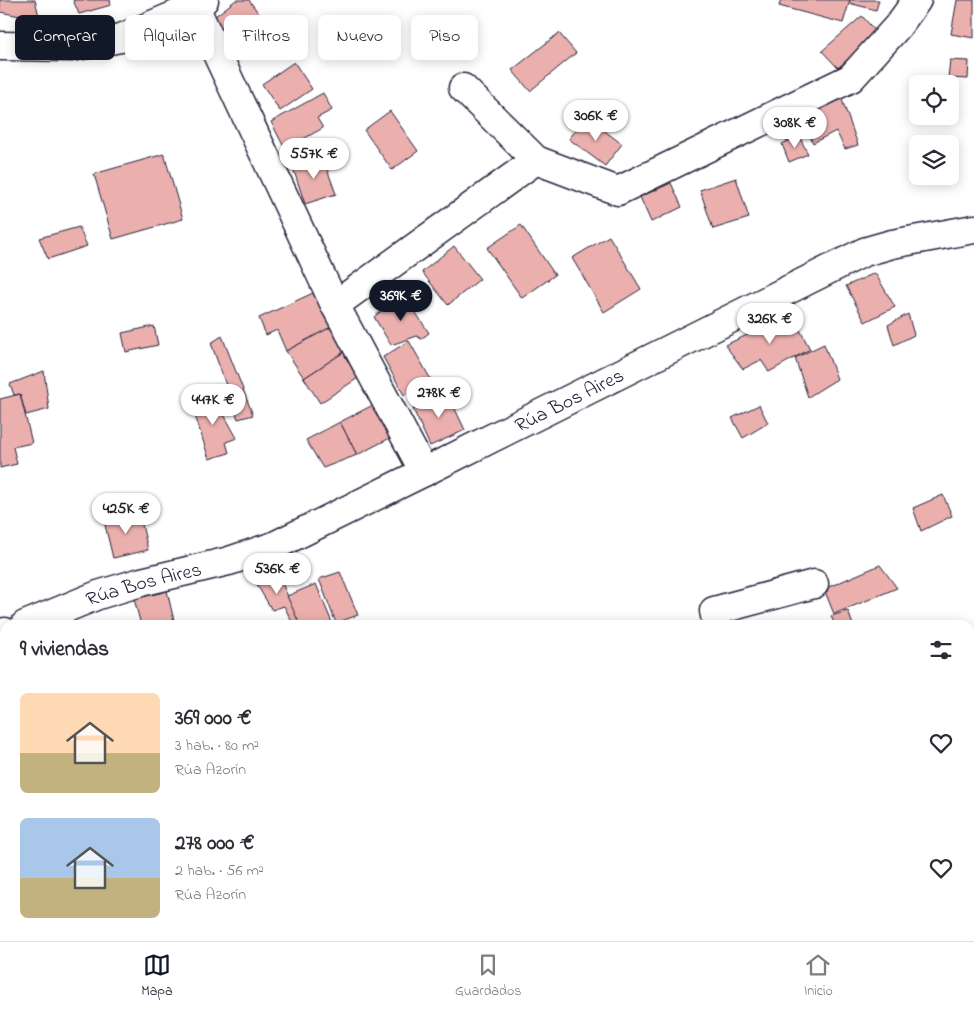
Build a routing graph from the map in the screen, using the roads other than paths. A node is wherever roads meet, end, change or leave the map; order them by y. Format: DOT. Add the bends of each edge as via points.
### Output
graph roads {
  1 [pos="917,0"];
  2 [pos="200,3"];
  3 [pos="0,46"];
  4 [pos="463,88"];
  5 [pos="536,160"];
  6 [pos="974,229"];
  7 [pos="335,304"];
  8 [pos="424,472"];
  9 [pos="814,584"];
  10 [pos="38,620"];
  11 [pos="716,620"];
  1 -- 5 [label="street" via="851,78 618,191"];
  2 -- 3 [label="street" via="121,38 71,47"];
  2 -- 7 [label="street"];
  4 -- 5 [label="street"];
  5 -- 7 [label="street"];
  6 -- 8 [label="street, Rúa Bos Aires" via="864,252"];
  7 -- 8 [label="street"];
  8 -- 10 [label="street, Rúa Bos Aires" via="298,535 252,554 141,582"];
  9 -- 11 [label="street" via="714,611"];
}
